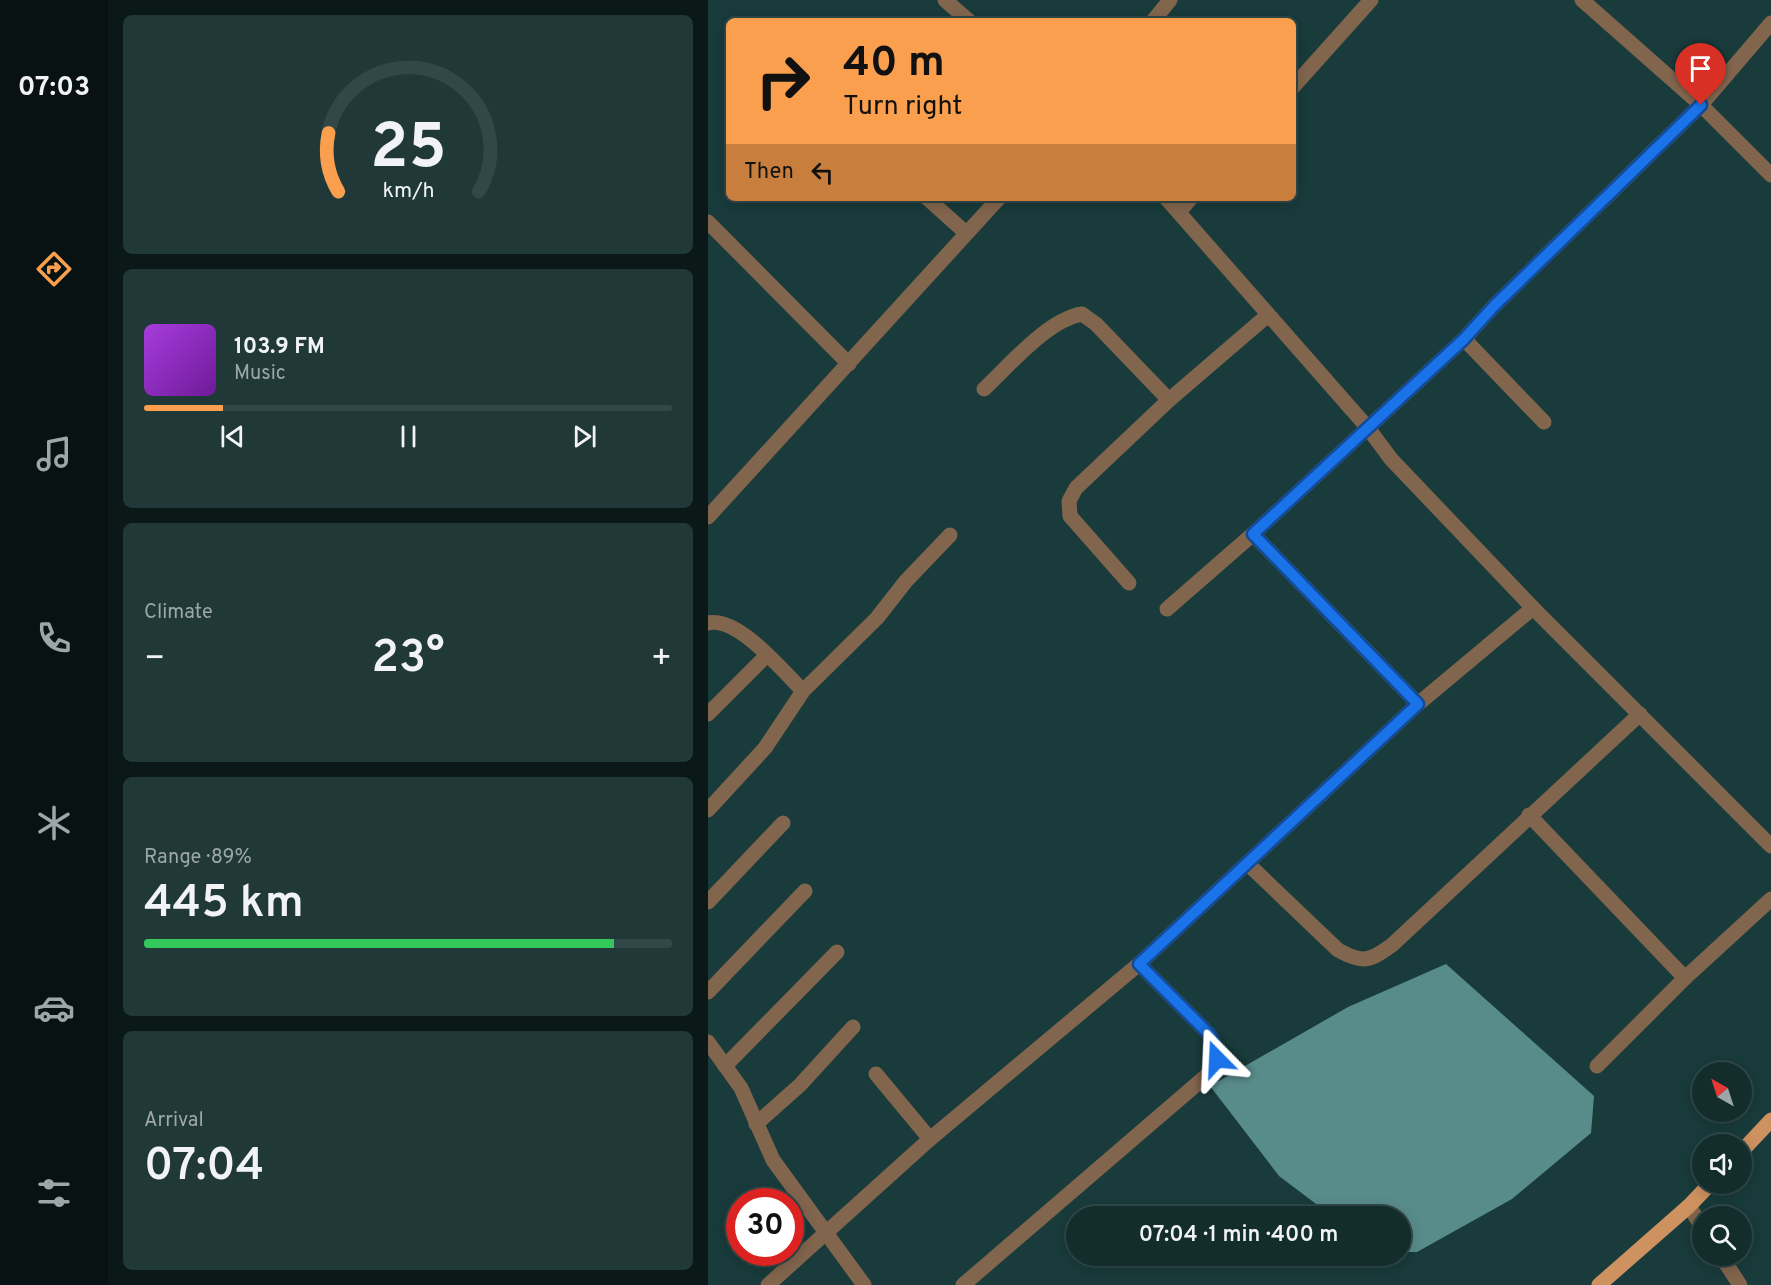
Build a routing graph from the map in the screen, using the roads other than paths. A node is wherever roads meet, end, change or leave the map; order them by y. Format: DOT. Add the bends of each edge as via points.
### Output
graph roads {
  1 [pos="945,0"];
  2 [pos="1371,0"];
  3 [pos="1168,1"];
  4 [pos="1585,1"];
  5 [pos="966,18"];
  6 [pos="1155,18"];
  7 [pos="1771,23"];
  8 [pos="1296,84"];
  9 [pos="1701,105"];
  10 [pos="1771,175"];
  11 [pos="930,201"];
  12 [pos="996,201"];
  13 [pos="1169,201"];
  14 [pos="1188,201"];
  15 [pos="1180,211"];
  16 [pos="708,222"];
  17 [pos="966,233"];
  18 [pos="1268,315"];
  19 [pos="1464,339"];
  20 [pos="849,364"];
  21 [pos="984,389"];
  22 [pos="1169,400"];
  23 [pos="1544,422"];
  24 [pos="1368,428"];
  25 [pos="708,517"];
  26 [pos="1253,534"];
  27 [pos="950,535"];
  28 [pos="1129,583"];
  29 [pos="1533,608"];
  30 [pos="1167,609"];
  31 [pos="708,623"];
  32 [pos="767,655"];
  33 [pos="803,691"];
  34 [pos="1418,704"];
  35 [pos="708,714"];
  36 [pos="1640,714"];
  37 [pos="708,810"];
  38 [pos="1528,815"];
  39 [pos="783,823"];
  40 [pos="1771,846"];
  41 [pos="1248,864"];
  42 [pos="805,891"];
  43 [pos="1771,898"];
  44 [pos="708,902"];
  45 [pos="837,952"];
  46 [pos="1139,964"];
  47 [pos="1685,978"];
  48 [pos="708,992"];
  49 [pos="853,1027"];
  50 [pos="708,1042"];
  51 [pos="725,1066"];
  52 [pos="1597,1066"];
  53 [pos="876,1074"];
  54 [pos="1771,1120"];
  55 [pos="756,1124"];
  56 [pos="930,1139"];
  57 [pos="1752,1140"];
  58 [pos="1700,1194"];
  59 [pos="1689,1206"];
  60 [pos="1692,1211"];
  61 [pos="825,1232"];
  62 [pos="1728,1266"];
  63 [pos="768,1285"];
  64 [pos="864,1285"];
  65 [pos="963,1285"];
  66 [pos="1599,1285"];
  67 [pos="1740,1285"];
  1 -- 5 [label="street"];
  2 -- 8 [label="street"];
  3 -- 6 [label="street"];
  4 -- 9 [label="street"];
  7 -- 9 [label="street"];
  9 -- 10 [label="street"];
  9 -- 19 [label="street"];
  11 -- 17 [label="street"];
  12 -- 17 [label="street"];
  13 -- 15 [label="street"];
  14 -- 15 [label="street"];
  15 -- 18 [label="street"];
  16 -- 20 [label="street"];
  17 -- 20 [label="street"];
  18 -- 22 [label="street"];
  18 -- 24 [label="street"];
  19 -- 23 [label="street"];
  19 -- 24 [label="street"];
  20 -- 25 [label="street"];
  21 -- 22 [label="street" via="1049,330 1066,317 1082,314"];
  22 -- 28 [label="street" via="1076,488 1070,501 1070,516"];
  24 -- 26 [label="street"];
  24 -- 29 [label="street" via="1391,459"];
  26 -- 30 [label="street"];
  26 -- 34 [label="street"];
  27 -- 33 [label="street" via="877,618"];
  29 -- 34 [label="street"];
  29 -- 36 [label="street"];
  31 -- 32 [label="street" via="719,620 732,626"];
  32 -- 33 [label="street"];
  32 -- 35 [label="street"];
  33 -- 37 [label="street" via="765,748"];
  34 -- 41 [label="street"];
  36 -- 38 [label="street"];
  36 -- 40 [label="street"];
  38 -- 41 [label="street" via="1374,958 1356,960 1338,950"];
  38 -- 47 [label="street"];
  39 -- 44 [label="street"];
  41 -- 46 [label="street"];
  42 -- 48 [label="street"];
  43 -- 47 [label="street"];
  45 -- 51 [label="street"];
  46 -- 56 [label="street"];
  46 -- 65 [label="street" via="1210,1035 1217,1049 1212,1071"];
  47 -- 52 [label="street"];
  49 -- 55 [label="street" via="800,1085"];
  50 -- 51 [label="street"];
  51 -- 55 [label="street" via="741,1088"];
  53 -- 56 [label="street"];
  54 -- 57 [label="main road"];
  55 -- 61 [label="street" via="773,1160"];
  56 -- 61 [label="street"];
  58 -- 59 [label="main road"];
  59 -- 60 [label="street"];
  59 -- 66 [label="main road"];
  61 -- 63 [label="street"];
  61 -- 64 [label="street"];
  62 -- 67 [label="street"];
}
